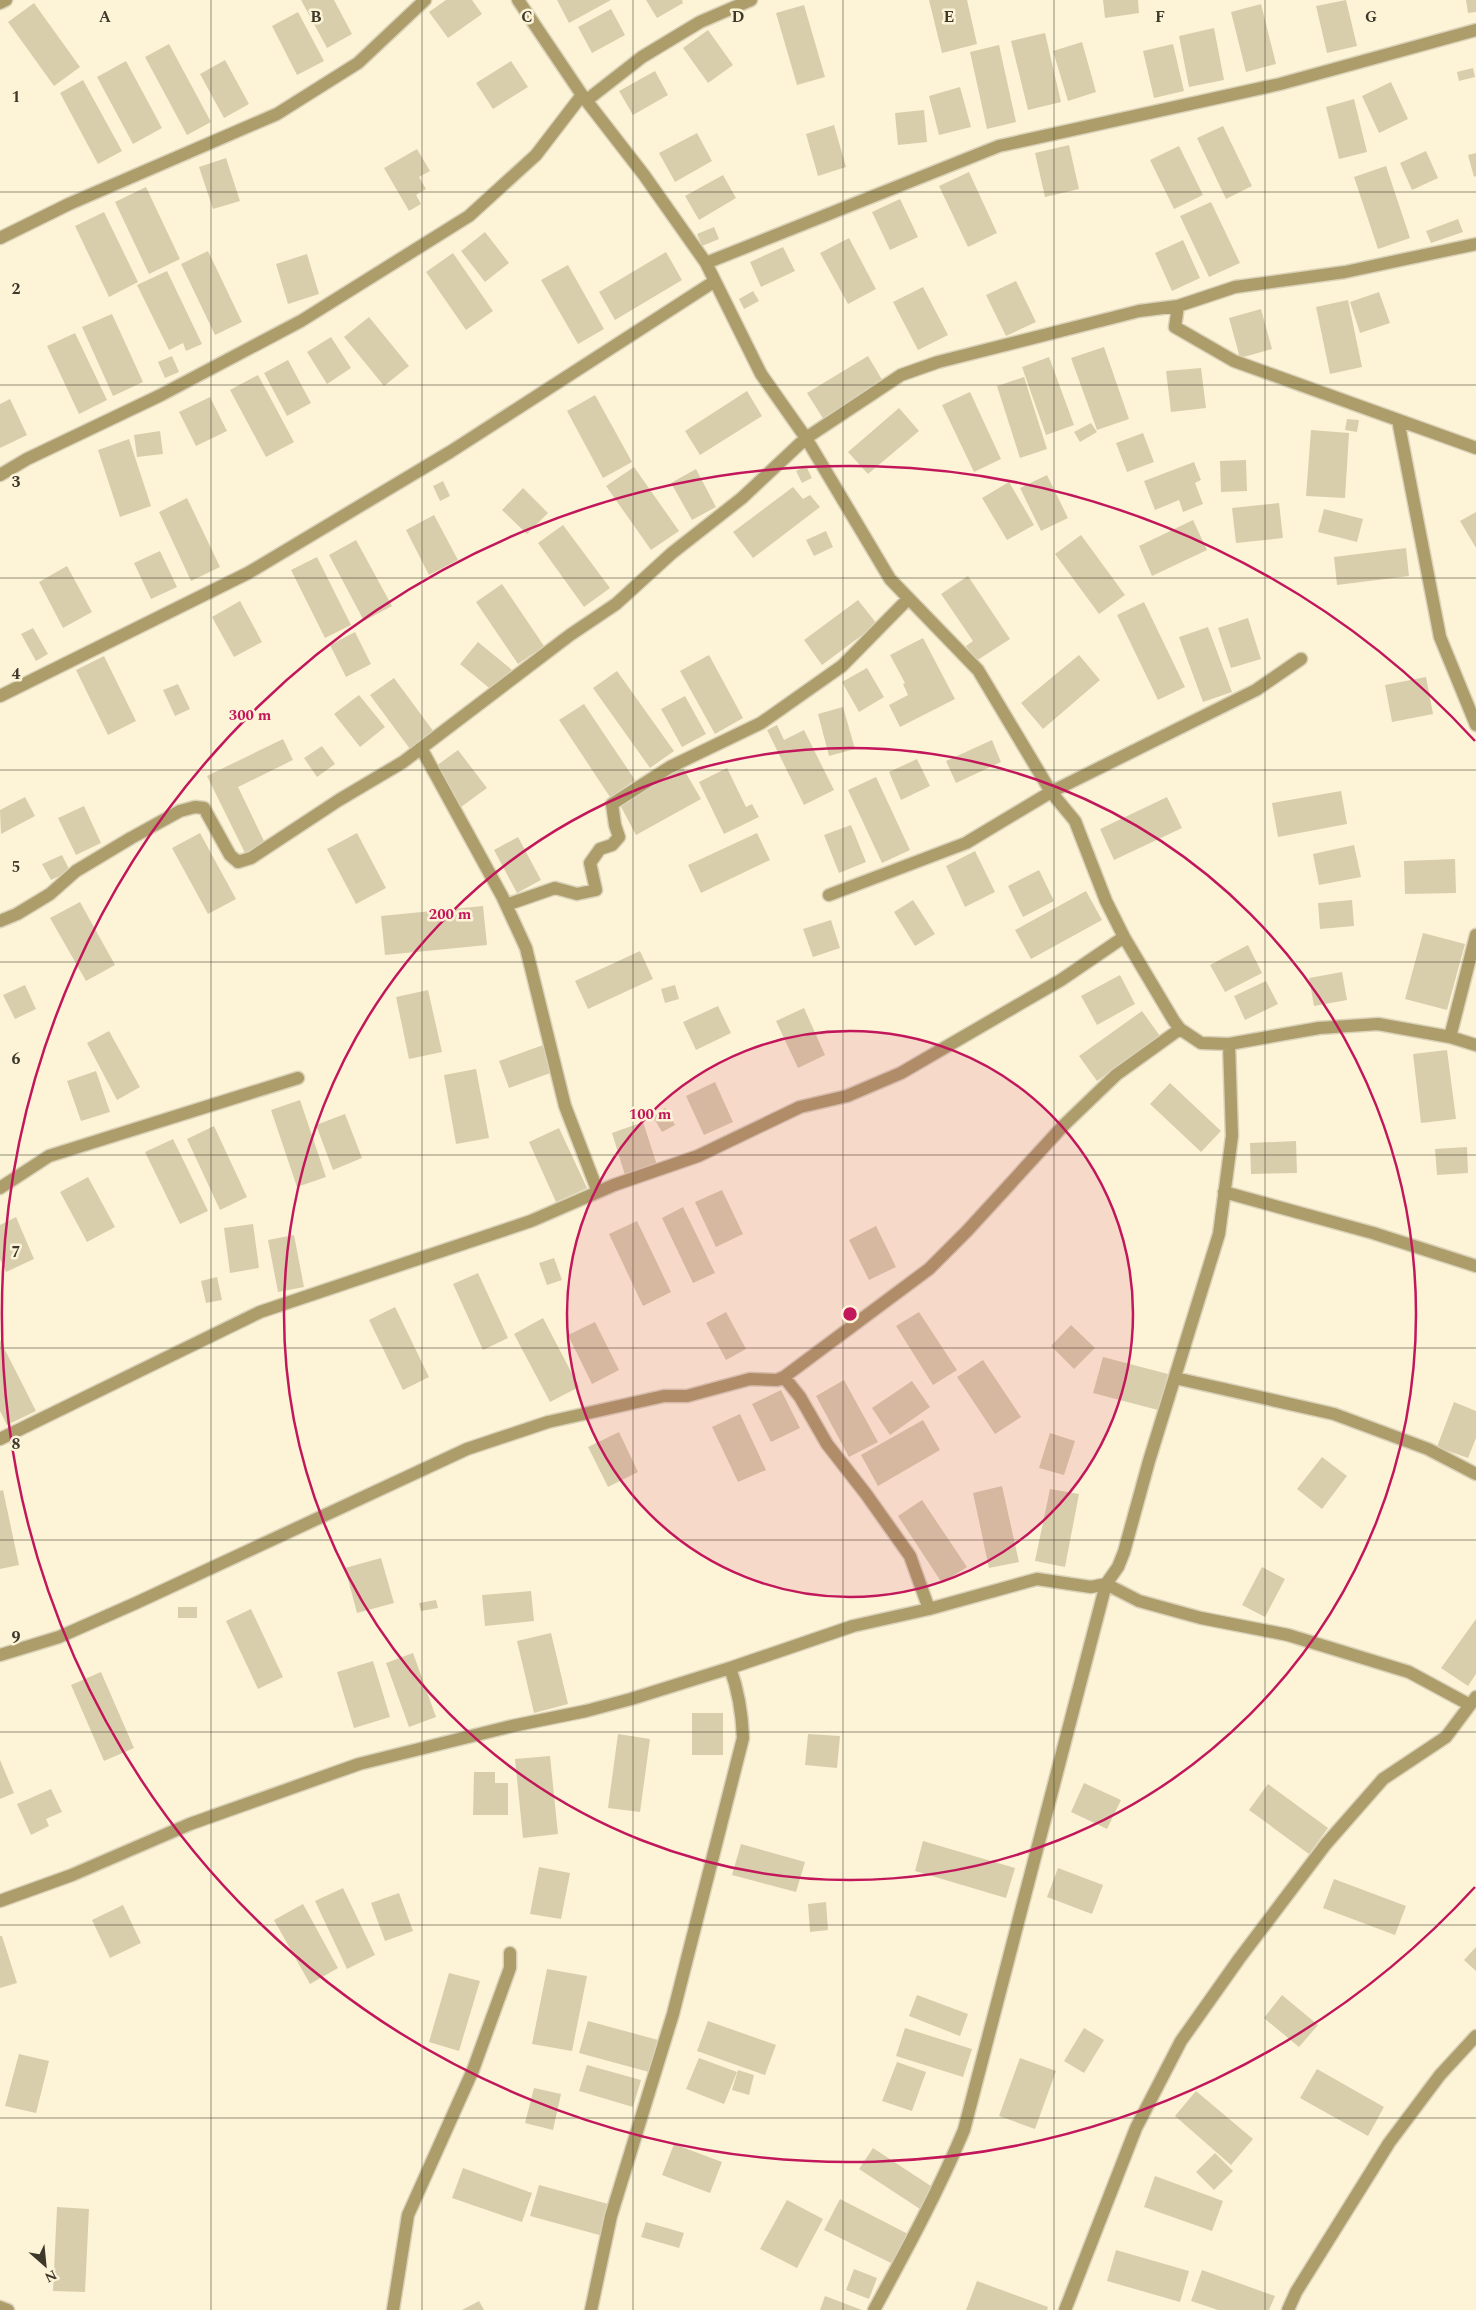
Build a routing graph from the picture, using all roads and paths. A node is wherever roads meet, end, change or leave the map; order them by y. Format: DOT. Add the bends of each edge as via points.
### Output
graph roads {
  1 [pos="6,0"];
  2 [pos="425,0"];
  3 [pos="518,0"];
  4 [pos="751,0"];
  5 [pos="0,3"];
  6 [pos="1475,33"];
  7 [pos="585,97"];
  8 [pos="0,238"];
  9 [pos="1476,244"];
  10 [pos="706,263"];
  11 [pos="715,281"];
  12 [pos="1178,306"];
  13 [pos="1398,420"];
  14 [pos="806,438"];
  15 [pos="1476,448"];
  16 [pos="0,475"];
  17 [pos="908,598"];
  18 [pos="1300,659"];
  19 [pos="0,696"];
  20 [pos="1476,725"];
  21 [pos="421,748"];
  22 [pos="1051,792"];
  23 [pos="829,896"];
  24 [pos="506,905"];
  25 [pos="0,921"];
  26 [pos="1476,935"];
  27 [pos="1124,936"];
  28 [pos="1180,1029"];
  29 [pos="1450,1037"];
  30 [pos="1229,1044"];
  31 [pos="1476,1045"];
  32 [pos="298,1078"];
  33 [pos="0,1188"];
  34 [pos="598,1192"];
  35 [pos="1224,1192"];
  36 [pos="1476,1266"];
  37 [pos="784,1377"];
  38 [pos="1175,1378"];
  39 [pos="0,1439"];
  40 [pos="1476,1474"];
  41 [pos="1106,1584"];
  42 [pos="929,1609"];
  43 [pos="0,1655"];
  44 [pos="730,1668"];
  45 [pos="1473,1701"];
  46 [pos="0,1901"];
  47 [pos="510,1953"];
  48 [pos="1476,2036"];
  49 [pos="0,2308"];
  50 [pos="8,2310"];
  51 [pos="393,2310"];
  52 [pos="591,2310"];
  53 [pos="874,2310"];
  54 [pos="1065,2310"];
  55 [pos="1288,2310"];
  1 -- 5 [label="street"];
  2 -- 8 [label="street" via="358,63 277,114 69,204"];
  3 -- 7 [label="street"];
  4 -- 7 [label="street" via="692,27"];
  6 -- 10 [label="street" via="1280,84 999,146"];
  7 -- 10 [label="street"];
  7 -- 16 [label="street" via="536,155 469,216 301,321"];
  9 -- 12 [label="street" via="1345,272 1235,287"];
  10 -- 11 [label="street"];
  11 -- 14 [label="street" via="761,374"];
  11 -- 19 [label="street" via="450,452 248,573"];
  12 -- 13 [label="street" via="1176,327 1234,361"];
  12 -- 14 [label="street" via="1139,311 938,362 901,375"];
  13 -- 15 [label="street"];
  13 -- 20 [label="street" via="1440,637"];
  14 -- 17 [label="street" via="890,579"];
  14 -- 21 [label="street" via="742,498 672,552 616,604"];
  17 -- 22 [label="street" via="978,670"];
  17 -- 24 [label="street" via="842,666 761,723 670,767 612,804 619,837 600,849 590,863 596,890 577,894 554,888"];
  18 -- 22 [label="street" via="1256,690"];
  21 -- 24 [label="street"];
  21 -- 25 [label="street" via="251,858 238,862 230,855 204,808 195,807 180,811 130,838 76,871 50,894"];
  22 -- 23 [label="street" via="966,843"];
  22 -- 27 [label="street" via="1075,821 1106,901"];
  24 -- 34 [label="street" via="526,948 565,1106"];
  26 -- 29 [label="street"];
  27 -- 28 [label="street"];
  27 -- 34 [label="street" via="1061,980 901,1073 847,1096 800,1108 698,1156"];
  28 -- 30 [label="street" via="1201,1042"];
  28 -- 37 [label="street" via="1116,1075 1064,1125 929,1269"];
  29 -- 30 [label="street" via="1378,1024 1319,1028"];
  29 -- 31 [label="street"];
  30 -- 35 [label="street" via="1232,1136"];
  32 -- 33 [label="street" via="49,1156"];
  34 -- 39 [label="street" via="531,1221 260,1312"];
  35 -- 36 [label="street" via="1373,1233"];
  35 -- 38 [label="street" via="1219,1234"];
  37 -- 42 [label="street" via="800,1397 827,1444 910,1556"];
  37 -- 43 [label="street" via="777,1380 750,1379 699,1394 654,1398 548,1422 467,1449 59,1637"];
  38 -- 40 [label="street" via="1334,1414 1428,1449"];
  38 -- 41 [label="street" via="1124,1552 1118,1568"];
  41 -- 42 [label="street" via="1091,1587 1037,1579"];
  41 -- 45 [label="street" via="1139,1601 1201,1618 1288,1635 1409,1672"];
  41 -- 53 [label="street" via="964,2130 946,2173"];
  42 -- 44 [label="street" via="853,1626"];
  44 -- 46 [label="street" via="586,1711 359,1764 190,1824 72,1875"];
  44 -- 52 [label="street" via="742,1708 743,1738 673,2014 611,2216"];
  45 -- 54 [label="street" via="1446,1737 1383,1779 1326,1844 1239,1958 1182,2041 1136,2128"];
  47 -- 51 [label="street" via="510,1968 473,2070 408,2216"];
  48 -- 55 [label="street" via="1440,2075 1389,2143"];
  49 -- 50 [label="street"];
}
